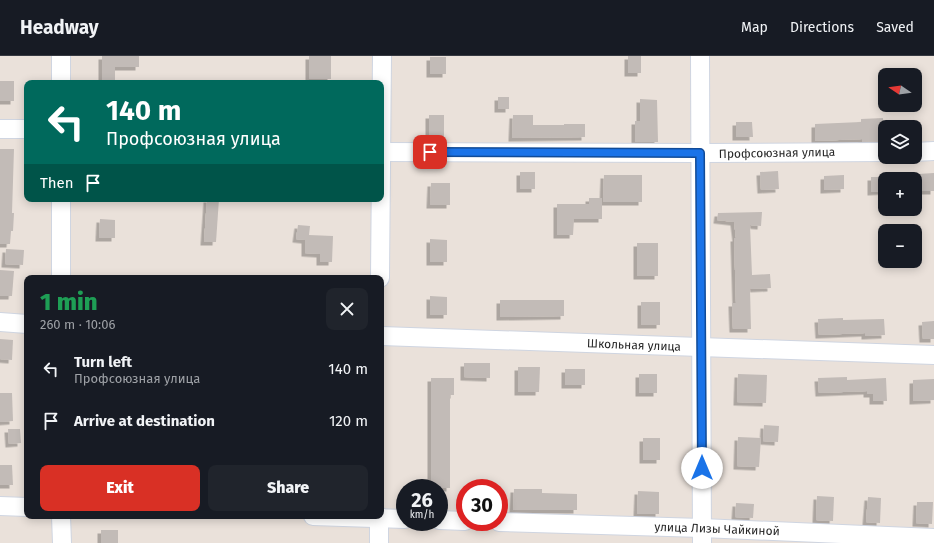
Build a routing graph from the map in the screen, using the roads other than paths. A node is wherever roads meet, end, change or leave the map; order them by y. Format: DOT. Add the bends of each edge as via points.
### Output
graph roads {
  1 [pos="61,56"];
  2 [pos="382,56"];
  3 [pos="700,56"];
  4 [pos="61,80"];
  5 [pos="382,80"];
  6 [pos="0,129"];
  7 [pos="24,129"];
  8 [pos="934,151"];
  9 [pos="384,152"];
  10 [pos="878,152"];
  11 [pos="922,152"];
  12 [pos="700,153"];
  13 [pos="61,202"];
  14 [pos="381,202"];
  15 [pos="61,275"];
  16 [pos="380,275"];
  17 [pos="0,322"];
  18 [pos="24,324"];
  19 [pos="384,336"];
  20 [pos="701,347"];
  21 [pos="934,355"];
  22 [pos="0,506"];
  23 [pos="24,507"];
  24 [pos="384,517"];
  25 [pos="396,518"];
  26 [pos="61,519"];
  27 [pos="379,519"];
  28 [pos="508,523"];
  29 [pos="702,536"];
  30 [pos="934,538"];
  31 [pos="62,543"];
  32 [pos="379,543"];
  1 -- 4 [label="street"];
  2 -- 5 [label="street"];
  3 -- 12 [label="street"];
  6 -- 7 [label="street"];
  8 -- 11 [label="street"];
  9 -- 12 [label="street, Профсоюзная улица"];
  10 -- 12 [label="street, Профсоюзная улица"];
  12 -- 20 [label="street"];
  13 -- 15 [label="street"];
  14 -- 16 [label="street"];
  17 -- 18 [label="street"];
  19 -- 20 [label="street, Школьная улица"];
  20 -- 21 [label="street, Школьная улица"];
  20 -- 29 [label="street"];
  22 -- 23 [label="street"];
  24 -- 25 [label="street"];
  26 -- 31 [label="street"];
  27 -- 32 [label="street"];
  28 -- 29 [label="street, улица Лизы Чайкиной"];
  29 -- 30 [label="street, улица Лизы Чайкиной"];
}
